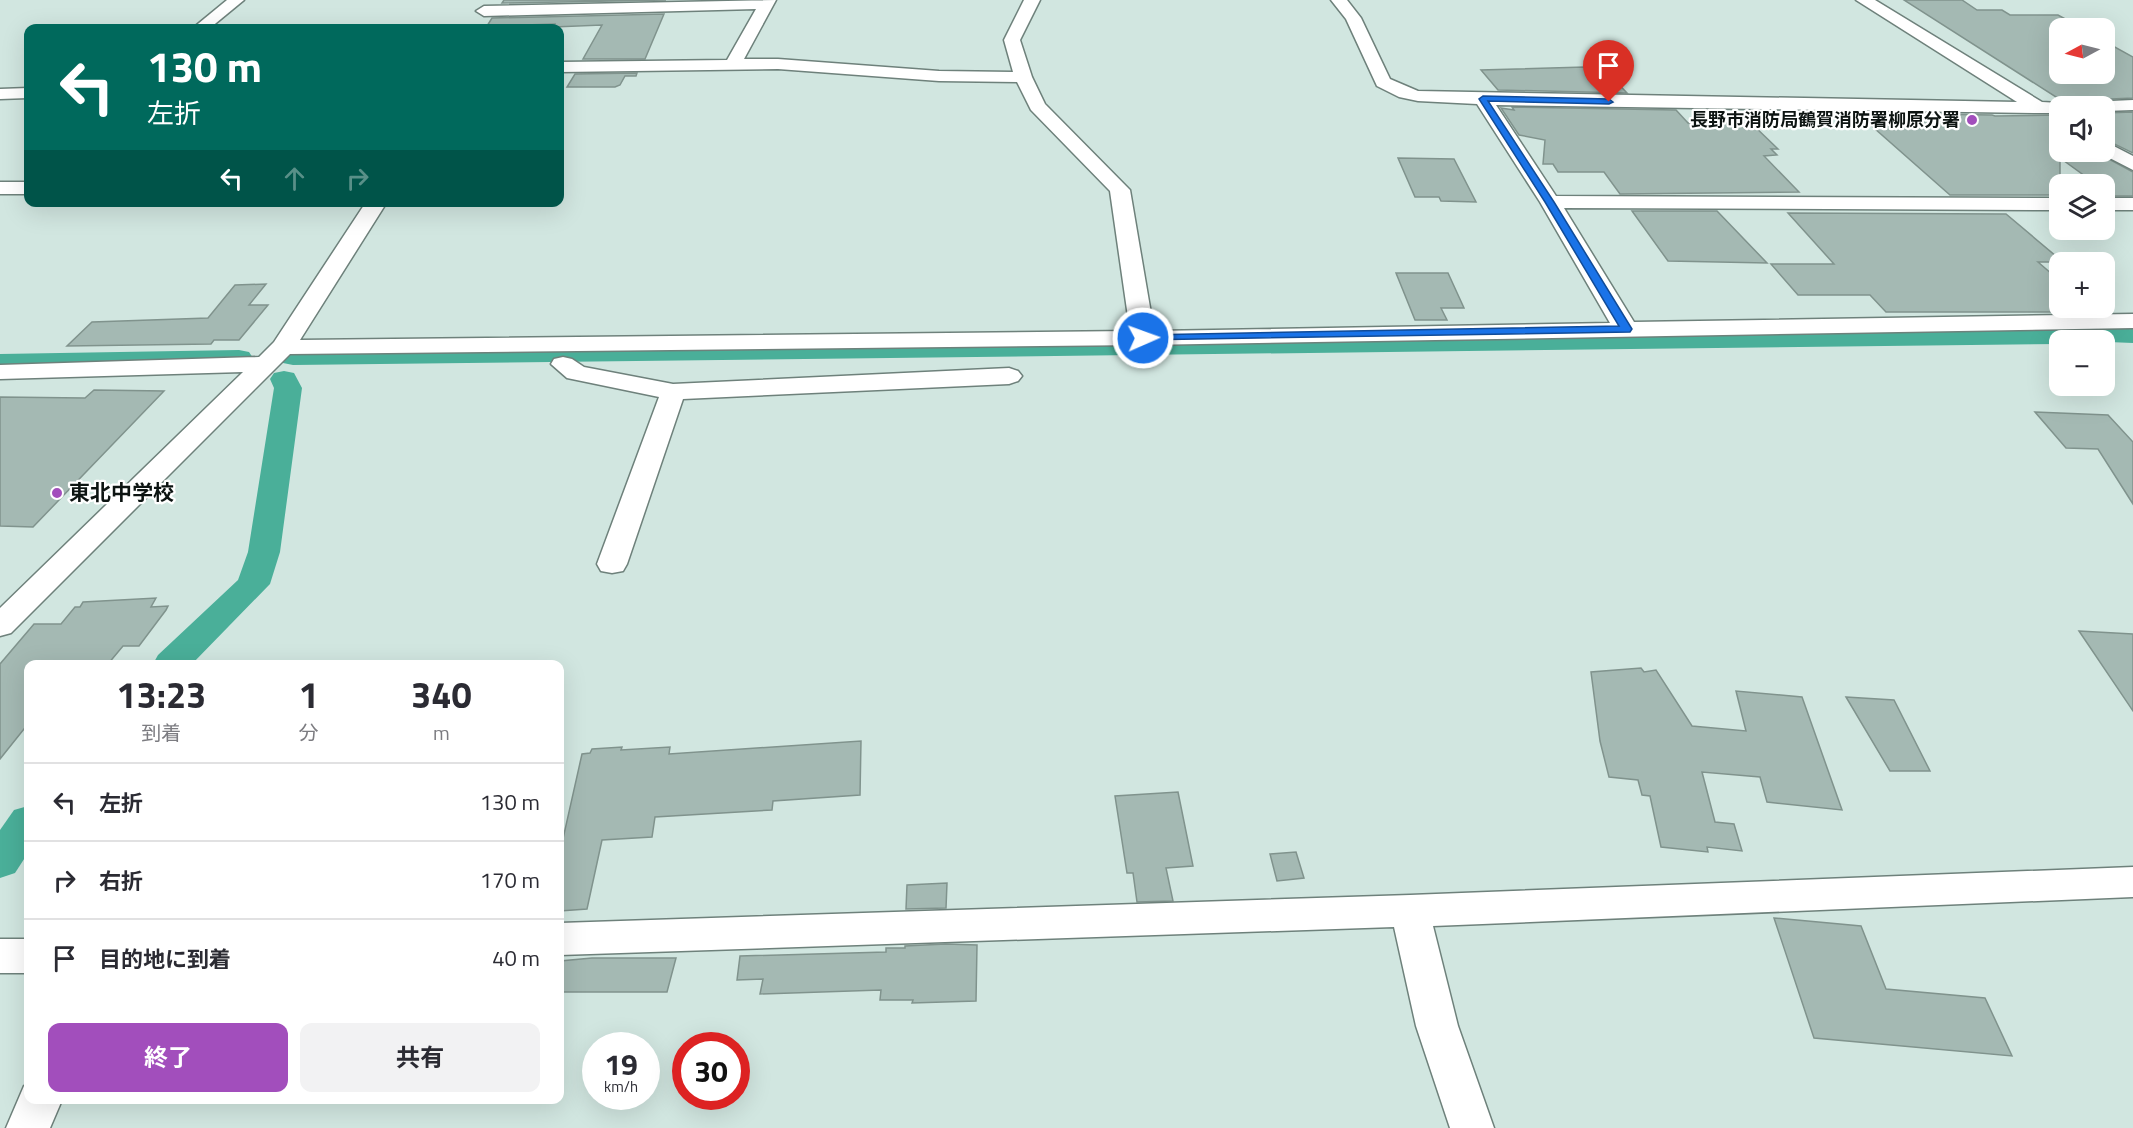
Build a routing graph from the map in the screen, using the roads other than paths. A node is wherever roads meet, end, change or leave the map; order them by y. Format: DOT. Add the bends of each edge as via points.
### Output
graph roads {
  1 [pos="236,0"];
  2 [pos="1032,0"];
  3 [pos="1339,0"];
  4 [pos="1864,0"];
  5 [pos="767,2"];
  6 [pos="488,5"];
  7 [pos="206,24"];
  8 [pos="476,24"];
  9 [pos="733,64"];
  10 [pos="564,66"];
  11 [pos="1023,77"];
  12 [pos="24,93"];
  13 [pos="0,94"];
  14 [pos="1483,99"];
  15 [pos="2115,105"];
  16 [pos="2133,105"];
  17 [pos="2040,108"];
  18 [pos="2049,108"];
  19 [pos="2049,113"];
  20 [pos="2115,153"];
  21 [pos="2133,164"];
  22 [pos="0,188"];
  23 [pos="24,188"];
  24 [pos="1550,202"];
  25 [pos="2049,204"];
  26 [pos="2115,204"];
  27 [pos="2133,204"];
  28 [pos="373,207"];
  29 [pos="2133,321"];
  30 [pos="1626,329"];
  31 [pos="1143,338"];
  32 [pos="274,356"];
  33 [pos="563,364"];
  34 [pos="0,372"];
  35 [pos="1009,376"];
  36 [pos="673,392"];
  37 [pos="612,564"];
  38 [pos="0,626"];
  39 [pos="2133,882"];
  40 [pos="1410,911"];
  41 [pos="564,939"];
  42 [pos="0,956"];
  43 [pos="24,956"];
  44 [pos="38,1104"];
  45 [pos="28,1128"];
  46 [pos="1472,1128"];
  1 -- 7 [label="street"];
  2 -- 11 [label="street" via="1012,40"];
  3 -- 14 [label="street" via="1353,18 1383,82 1392,89 1424,96"];
  4 -- 17 [label="street"];
  5 -- 6 [label="street"];
  5 -- 9 [label="street"];
  6 -- 8 [label="street"];
  9 -- 10 [label="street"];
  9 -- 11 [label="street"];
  11 -- 31 [label="street" via="1037,106 1120,190"];
  12 -- 13 [label="street"];
  14 -- 17 [label="street"];
  14 -- 24 [label="street"];
  15 -- 16 [label="street"];
  17 -- 18 [label="street"];
  17 -- 19 [label="street"];
  20 -- 21 [label="street"];
  22 -- 23 [label="street"];
  24 -- 25 [label="street"];
  24 -- 30 [label="street"];
  26 -- 27 [label="street"];
  28 -- 32 [label="street"];
  29 -- 30 [label="street"];
  30 -- 31 [label="street"];
  31 -- 32 [label="street"];
  32 -- 34 [label="street"];
  32 -- 38 [label="street"];
  33 -- 36 [label="street" via="576,374"];
  35 -- 36 [label="street"];
  36 -- 37 [label="street"];
  39 -- 40 [label="street"];
  40 -- 41 [label="street"];
  40 -- 46 [label="street" via="1437,1026"];
  42 -- 43 [label="street"];
  44 -- 45 [label="street"];
}
